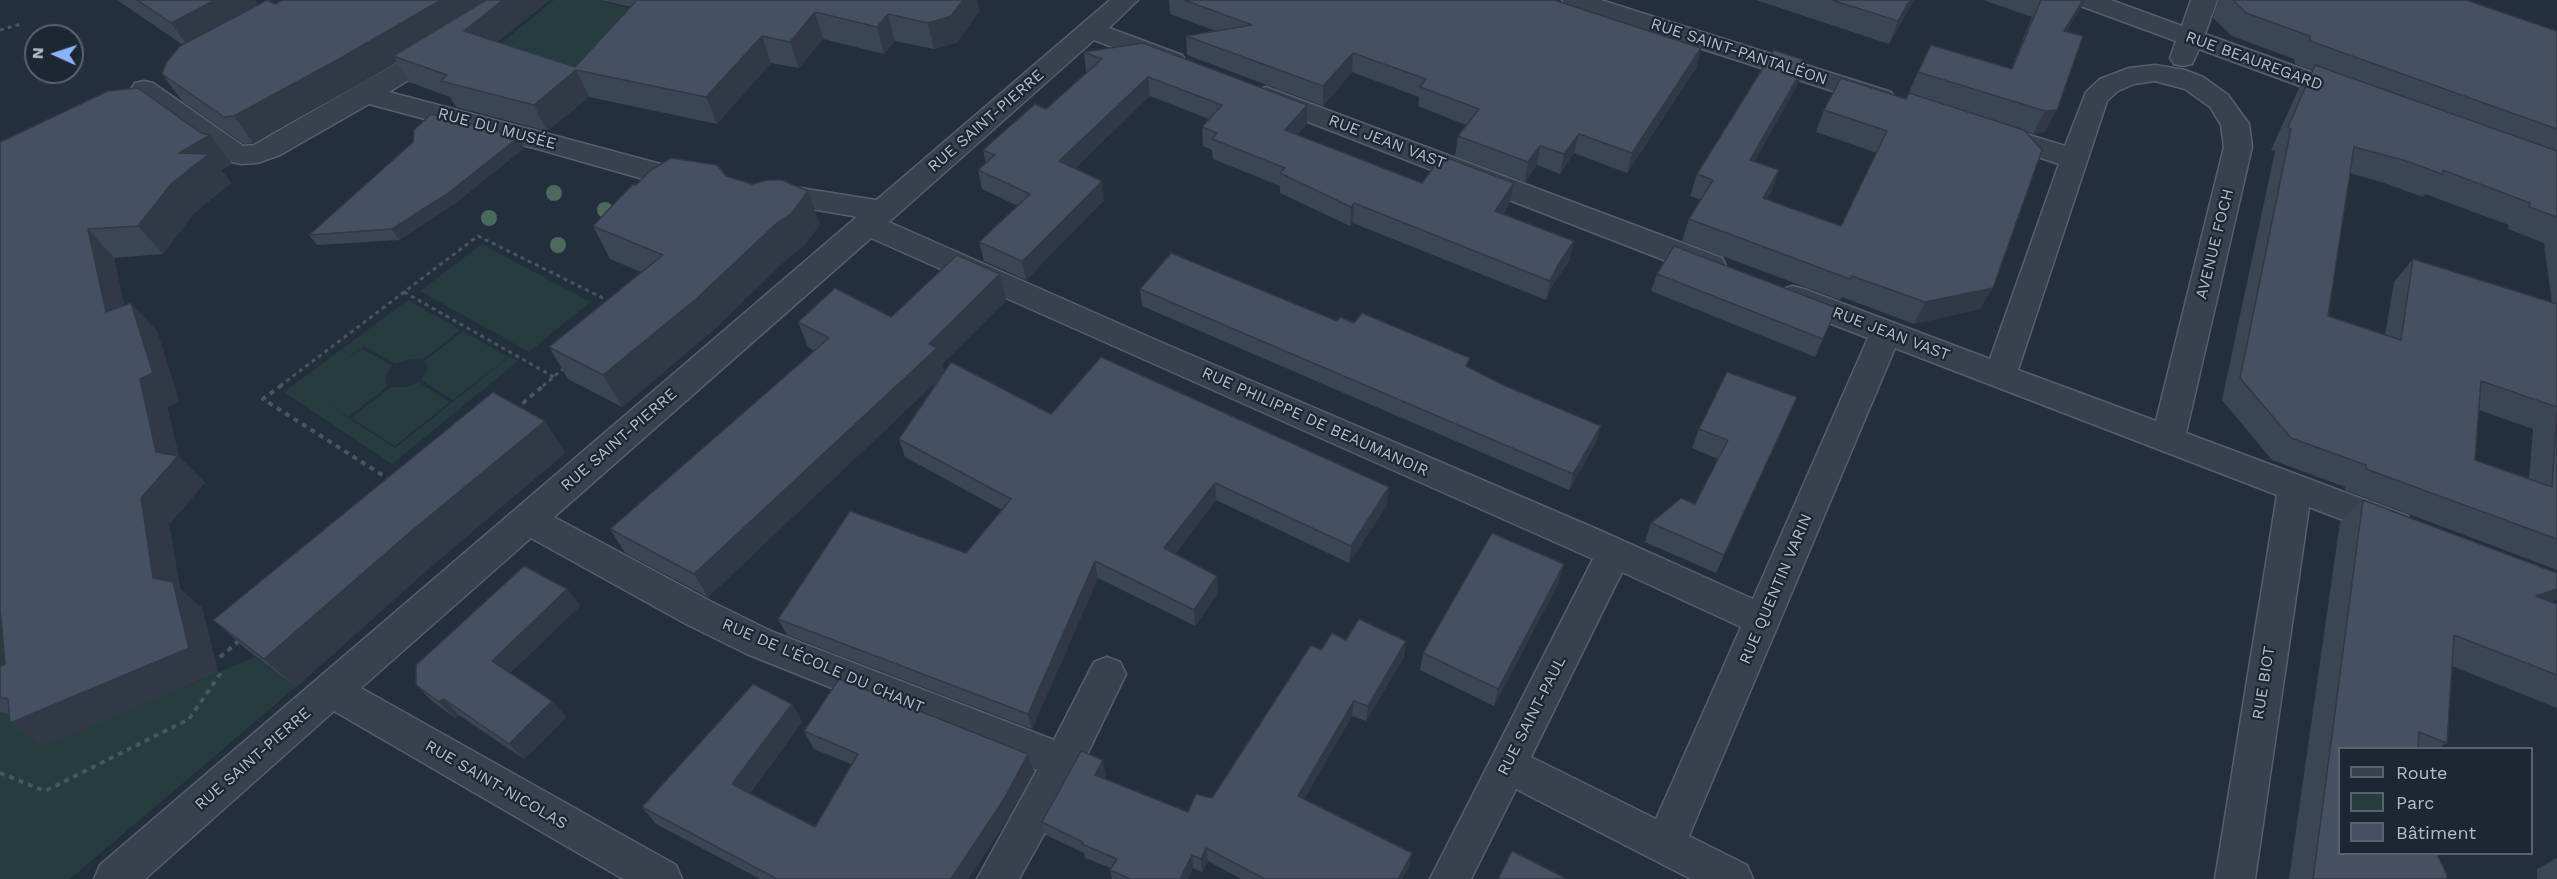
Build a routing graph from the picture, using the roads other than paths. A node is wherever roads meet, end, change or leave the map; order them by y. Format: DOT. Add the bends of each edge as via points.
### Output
graph roads {
  1 [pos="1125,0"];
  2 [pos="1575,0"];
  3 [pos="2086,0"];
  4 [pos="2204,0"];
  5 [pos="1091,30"];
  6 [pos="464,35"];
  7 [pos="2190,38"];
  8 [pos="1197,70"];
  9 [pos="171,75"];
  10 [pos="2176,76"];
  11 [pos="1242,87"];
  12 [pos="366,94"];
  13 [pos="2369,102"];
  14 [pos="1906,105"];
  15 [pos="1973,127"];
  16 [pos="2074,159"];
  17 [pos="875,217"];
  18 [pos="1887,332"];
  19 [pos="2000,376"];
  20 [pos="2168,439"];
  21 [pos="2295,488"];
  22 [pos="528,520"];
  23 [pos="2418,534"];
  24 [pos="1614,553"];
  25 [pos="1762,620"];
  26 [pos="1107,674"];
  27 [pos="331,690"];
  28 [pos="1063,762"];
  29 [pos="1507,765"];
  30 [pos="1665,845"];
  31 [pos="114,879"];
  32 [pos="662,879"];
  33 [pos="997,879"];
  34 [pos="1450,879"];
  35 [pos="1733,879"];
  36 [pos="2235,879"];
  1 -- 5 [label="street, RUE SAINT-PIERRE"];
  2 -- 14 [label="street, RUE SAINT-PANTALÉON"];
  3 -- 7 [label="street, RUE BEAUREGARD"];
  4 -- 7 [label="street"];
  5 -- 8 [label="street"];
  5 -- 17 [label="street, RUE SAINT-PIERRE"];
  6 -- 12 [label="street"];
  7 -- 10 [label="street"];
  7 -- 13 [label="street, RUE BEAUREGARD"];
  9 -- 12 [label="street" via="135,94 234,153 248,155 270,149"];
  10 -- 16 [label="street, AVENUE FOCH" via="2141,74 2109,85 2095,98"];
  10 -- 20 [label="street, AVENUE FOCH" via="2219,101 2235,124 2238,147"];
  11 -- 18 [label="street, RUE JEAN VAST"];
  12 -- 17 [label="street, RUE DU MUSÉE" via="668,176"];
  15 -- 16 [label="street"];
  16 -- 19 [label="street, AVENUE FOCH"];
  17 -- 22 [label="street, RUE SAINT-PIERRE"];
  17 -- 24 [label="street, RUE PHILIPPE DE BEAUMANOIR" via="1124,339"];
  18 -- 19 [label="street, RUE JEAN VAST"];
  18 -- 25 [label="street, RUE QUENTIN VARIN"];
  19 -- 20 [label="street, RUE JEAN VAST"];
  20 -- 21 [label="street, RUE JEAN VAST"];
  21 -- 23 [label="street, RUE JEAN VAST"];
  21 -- 36 [label="street, RUE BIOT"];
  22 -- 27 [label="street, RUE SAINT-PIERRE"];
  22 -- 28 [label="street, RUE DE L'ÉCOLE DU CHANT" via="760,643"];
  24 -- 25 [label="street, RUE PHILIPPE DE BEAUMANOIR"];
  24 -- 29 [label="street, RUE SAINT-PAUL"];
  25 -- 30 [label="street, RUE QUENTIN VARIN"];
  26 -- 28 [label="street"];
  27 -- 31 [label="street, RUE SAINT-PIERRE"];
  27 -- 32 [label="street, RUE SAINT-NICOLAS"];
  28 -- 33 [label="street"];
  29 -- 30 [label="street"];
  29 -- 34 [label="street, RUE SAINT-PAUL"];
  30 -- 35 [label="street"];
}
